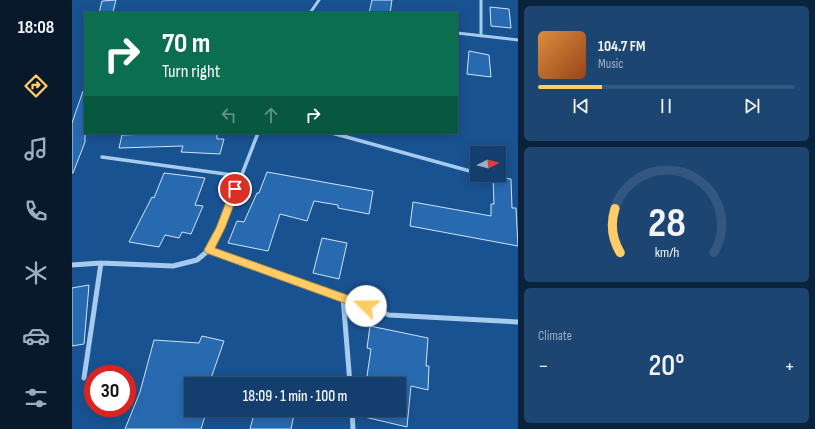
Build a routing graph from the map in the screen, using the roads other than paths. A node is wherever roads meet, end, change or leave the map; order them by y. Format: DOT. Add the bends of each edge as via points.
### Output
graph roads {
  1 [pos="319,0"];
  2 [pos="481,0"];
  3 [pos="311,12"];
  4 [pos="458,33"];
  5 [pos="481,36"];
  6 [pos="518,40"];
  7 [pos="258,134"];
  8 [pos="336,134"];
  9 [pos="102,157"];
  10 [pos="470,171"];
  11 [pos="240,176"];
  12 [pos="209,250"];
  13 [pos="101,263"];
  14 [pos="72,265"];
  15 [pos="343,297"];
  16 [pos="518,322"];
  17 [pos="86,365"];
  18 [pos="349,377"];
  19 [pos="352,417"];
  20 [pos="353,429"];
  1 -- 3 [label="street"];
  2 -- 5 [label="street"];
  4 -- 5 [label="street"];
  5 -- 6 [label="street"];
  7 -- 11 [label="street"];
  8 -- 10 [label="street"];
  9 -- 11 [label="street"];
  11 -- 12 [label="street" via="221,228"];
  12 -- 13 [label="street" via="196,260 173,266"];
  12 -- 15 [label="street"];
  13 -- 14 [label="street"];
  13 -- 17 [label="street"];
  15 -- 16 [label="street" via="389,315"];
  15 -- 18 [label="street"];
  19 -- 20 [label="street"];
}
